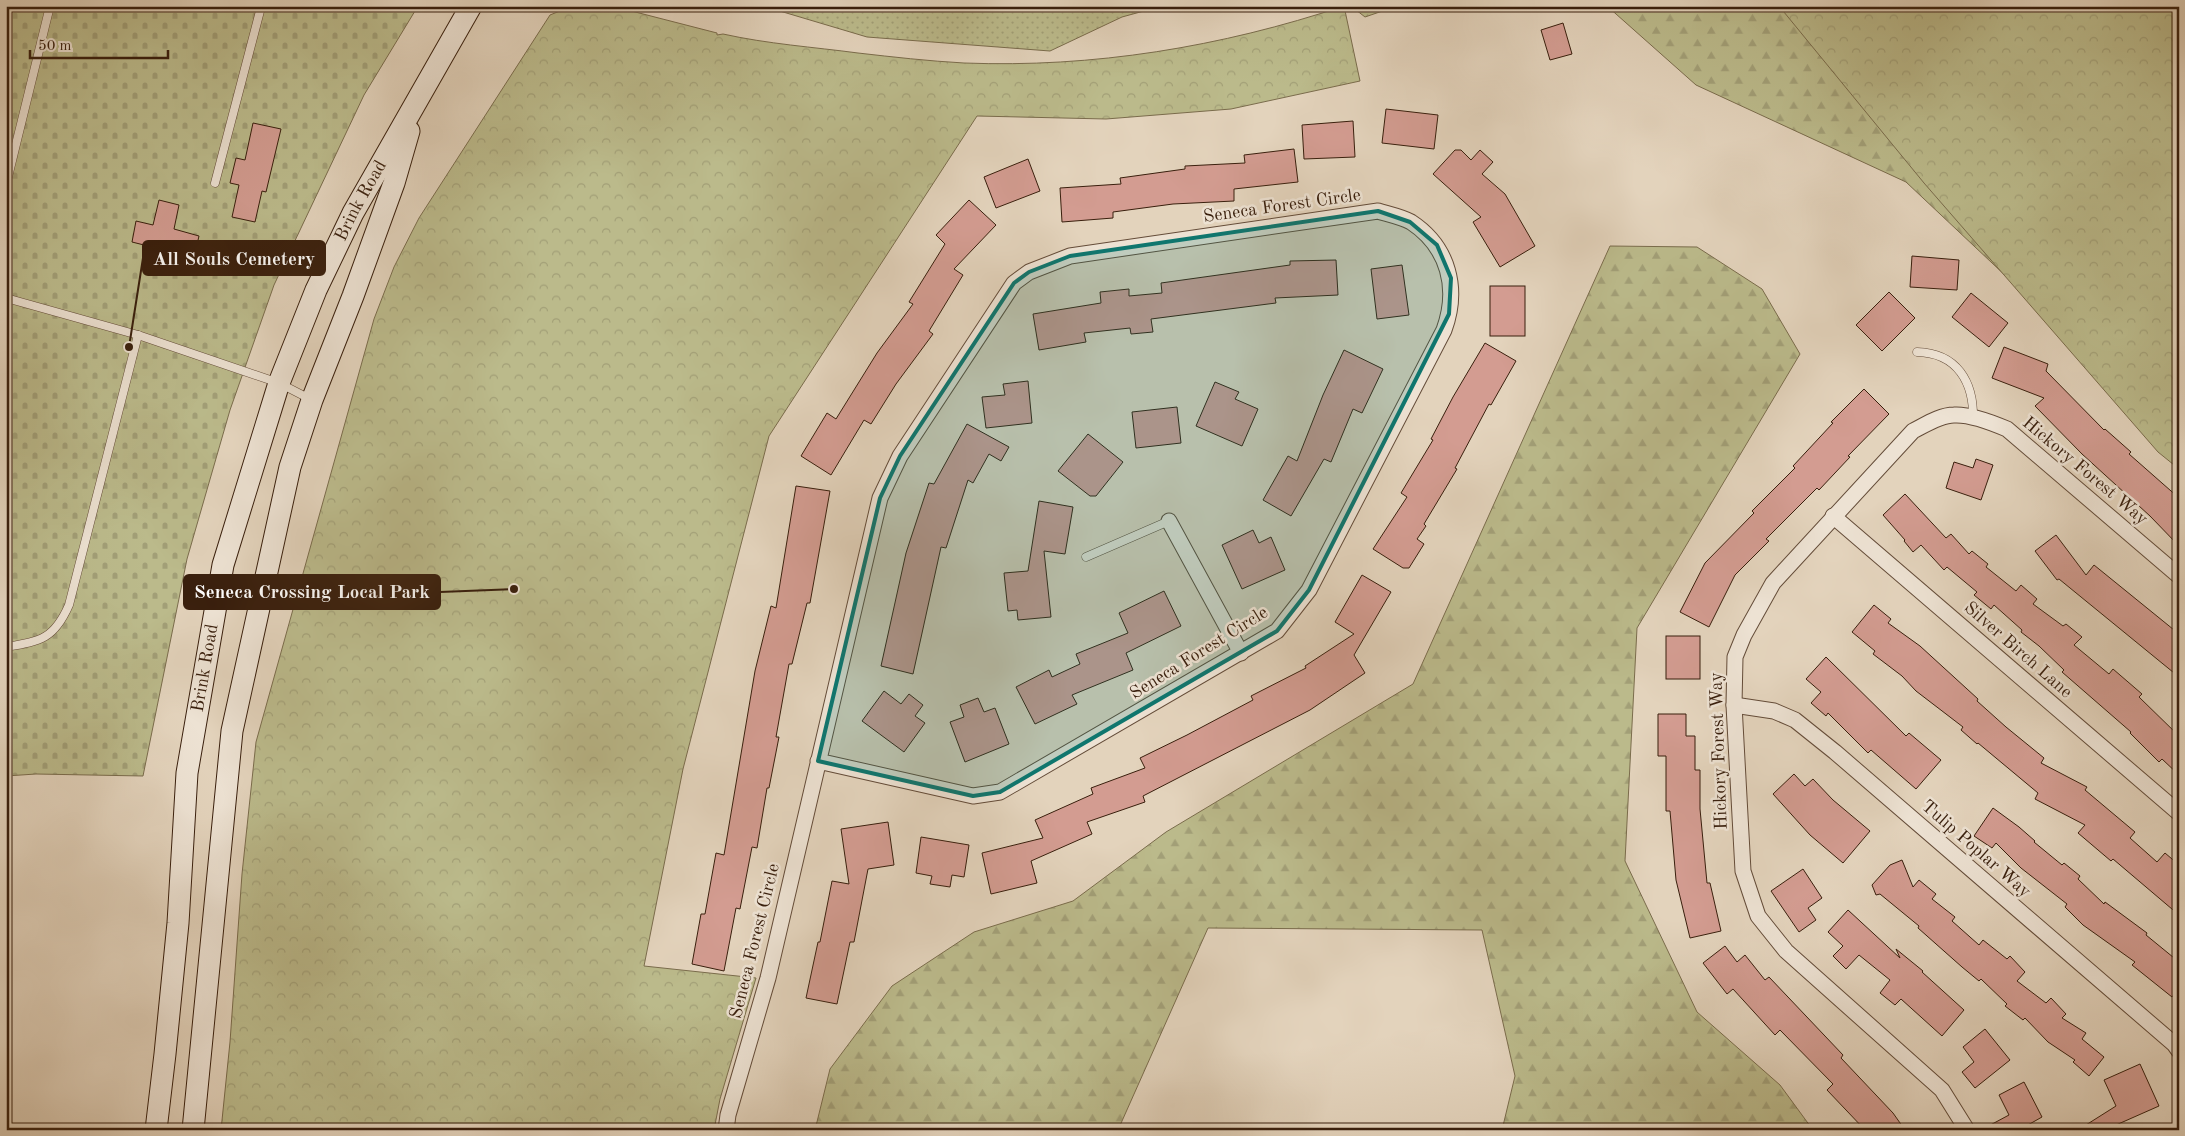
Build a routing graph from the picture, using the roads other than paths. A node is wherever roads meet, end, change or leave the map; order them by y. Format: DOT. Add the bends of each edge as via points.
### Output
graph roads {
  1 [pos="50,6"];
  2 [pos="256,6"];
  3 [pos="471,6"];
  4 [pos="419,97"];
  5 [pos="215,183"];
  6 [pos="6,186"];
  7 [pos="6,298"];
  8 [pos="138,335"];
  9 [pos="1917,352"];
  10 [pos="279,383"];
  11 [pos="312,400"];
  12 [pos="1973,419"];
  13 [pos="1833,516"];
  14 [pos="1169,521"];
  15 [pos="1086,557"];
  16 [pos="2179,576"];
  17 [pos="6,647"];
  18 [pos="1241,653"];
  19 [pos="1734,705"];
  20 [pos="818,761"];
  21 [pos="2179,814"];
  22 [pos="2179,1051"];
  23 [pos="156,1130"];
  24 [pos="193,1130"];
  25 [pos="726,1130"];
  26 [pos="1967,1130"];
  1 -- 6 [label="lane"];
  2 -- 5 [label="lane" via="260,11"];
  3 -- 4 [label="main road, Brink Road"];
  4 -- 10 [label="main road, Brink Road" via="352,213 316,290"];
  4 -- 11 [label="main road, Brink Road" via="394,183 354,296"];
  7 -- 8 [label="lane"];
  8 -- 10 [label="lane"];
  8 -- 17 [label="lane" via="69,605 50,635 35,642"];
  9 -- 12 [label="lane" via="1938,355 1958,368 1970,390 1974,404"];
  10 -- 11 [label="lane"];
  10 -- 23 [label="main road, Brink Road" via="223,565 187,773 178,922"];
  11 -- 24 [label="main road, Brink Road" via="290,467 232,730"];
  12 -- 13 [label="street, Hickory Forest Way" via="1954,415 1934,420 1913,431"];
  12 -- 16 [label="street, Hickory Forest Way" via="2007,429"];
  13 -- 19 [label="street, Hickory Forest Way" via="1773,582 1744,635 1735,656"];
  13 -- 21 [label="street, Silver Birch Lane"];
  14 -- 15 [label="lane"];
  14 -- 18 [label="street"];
  18 -- 20 [label="street, Seneca Forest Circle" via="1000,792 973,796"];
  18 -- 20 [label="street, Seneca Forest Circle" via="1277,631 1309,590 1444,330 1450,314 1451,278 1437,245 1410,222 1378,211 1070,256 1028,272 1014,283 900,456 880,498"];
  19 -- 22 [label="street, Tulip Poplar Way" via="1774,711 1795,720"];
  19 -- 26 [label="street, Hickory Forest Way" via="1743,871 1758,916 1786,951 1942,1090"];
  20 -- 25 [label="street, Seneca Forest Circle" via="768,978"];
}
